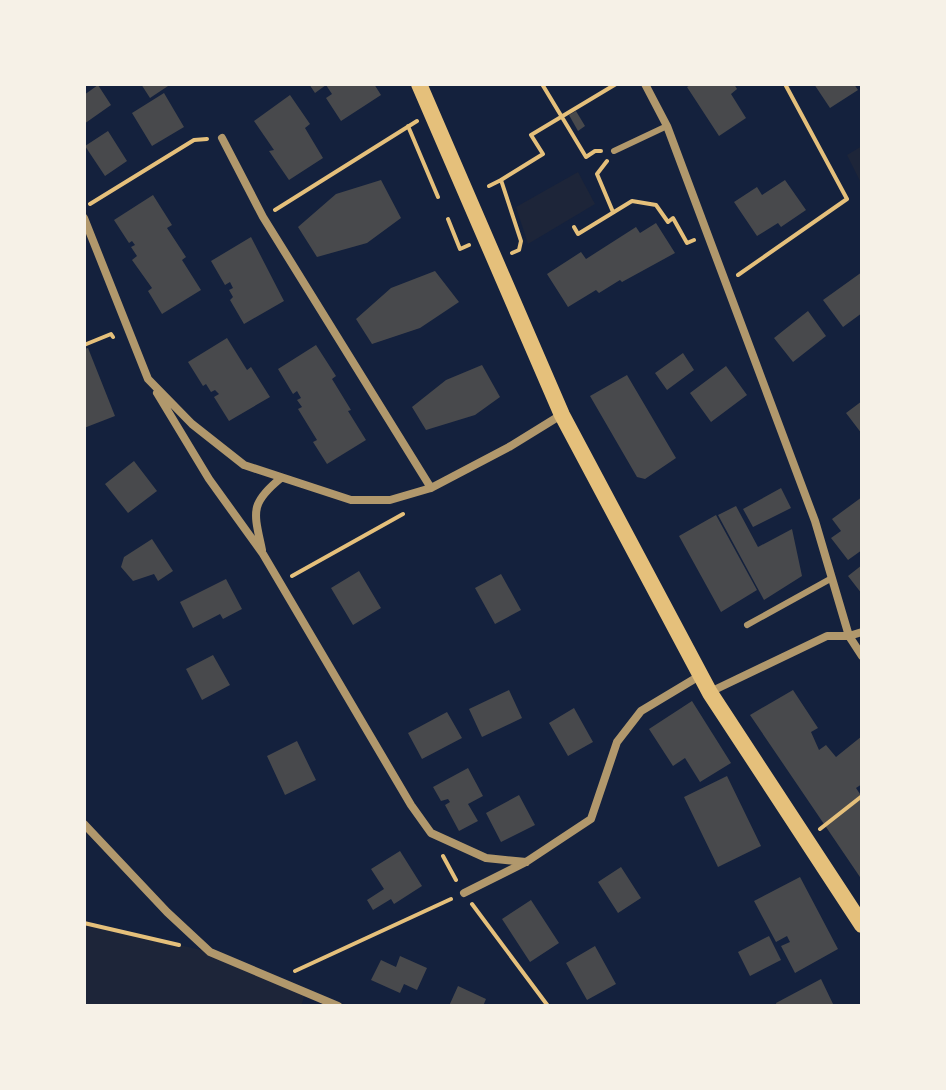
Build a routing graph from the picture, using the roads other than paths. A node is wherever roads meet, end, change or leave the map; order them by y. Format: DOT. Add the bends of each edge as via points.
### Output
graph roads {
  1 [pos="419,84"];
  2 [pos="645,84"];
  3 [pos="667,126"];
  4 [pos="222,138"];
  5 [pos="614,151"];
  6 [pos="84,218"];
  7 [pos="148,379"];
  8 [pos="562,415"];
  9 [pos="281,478"];
  10 [pos="431,488"];
  11 [pos="263,554"];
  12 [pos="832,578"];
  13 [pos="747,625"];
  14 [pos="862,632"];
  15 [pos="849,636"];
  16 [pos="862,656"];
  17 [pos="701,675"];
  18 [pos="710,693"];
  19 [pos="84,824"];
  20 [pos="526,862"];
  21 [pos="464,893"];
  22 [pos="862,925"];
  23 [pos="338,1006"];
  1 -- 8 [label="main road"];
  2 -- 3 [label="street"];
  3 -- 5 [label="lane"];
  3 -- 12 [label="street"];
  4 -- 10 [label="street" via="263,217"];
  6 -- 7 [label="street"];
  7 -- 9 [label="street" via="192,424 244,465"];
  7 -- 11 [label="street"];
  8 -- 10 [label="street"];
  8 -- 17 [label="main road"];
  9 -- 10 [label="street" via="351,500 390,500"];
  9 -- 11 [label="street" via="261,494 255,516"];
  11 -- 20 [label="street" via="431,833 486,858"];
  12 -- 13 [label="lane"];
  12 -- 15 [label="street"];
  14 -- 15 [label="street"];
  15 -- 16 [label="street"];
  15 -- 18 [label="street" via="827,636"];
  17 -- 18 [label="main road"];
  17 -- 20 [label="street" via="641,711 617,742 591,819"];
  18 -- 22 [label="main road"];
  19 -- 23 [label="street" via="210,952"];
  20 -- 21 [label="street"];
}
